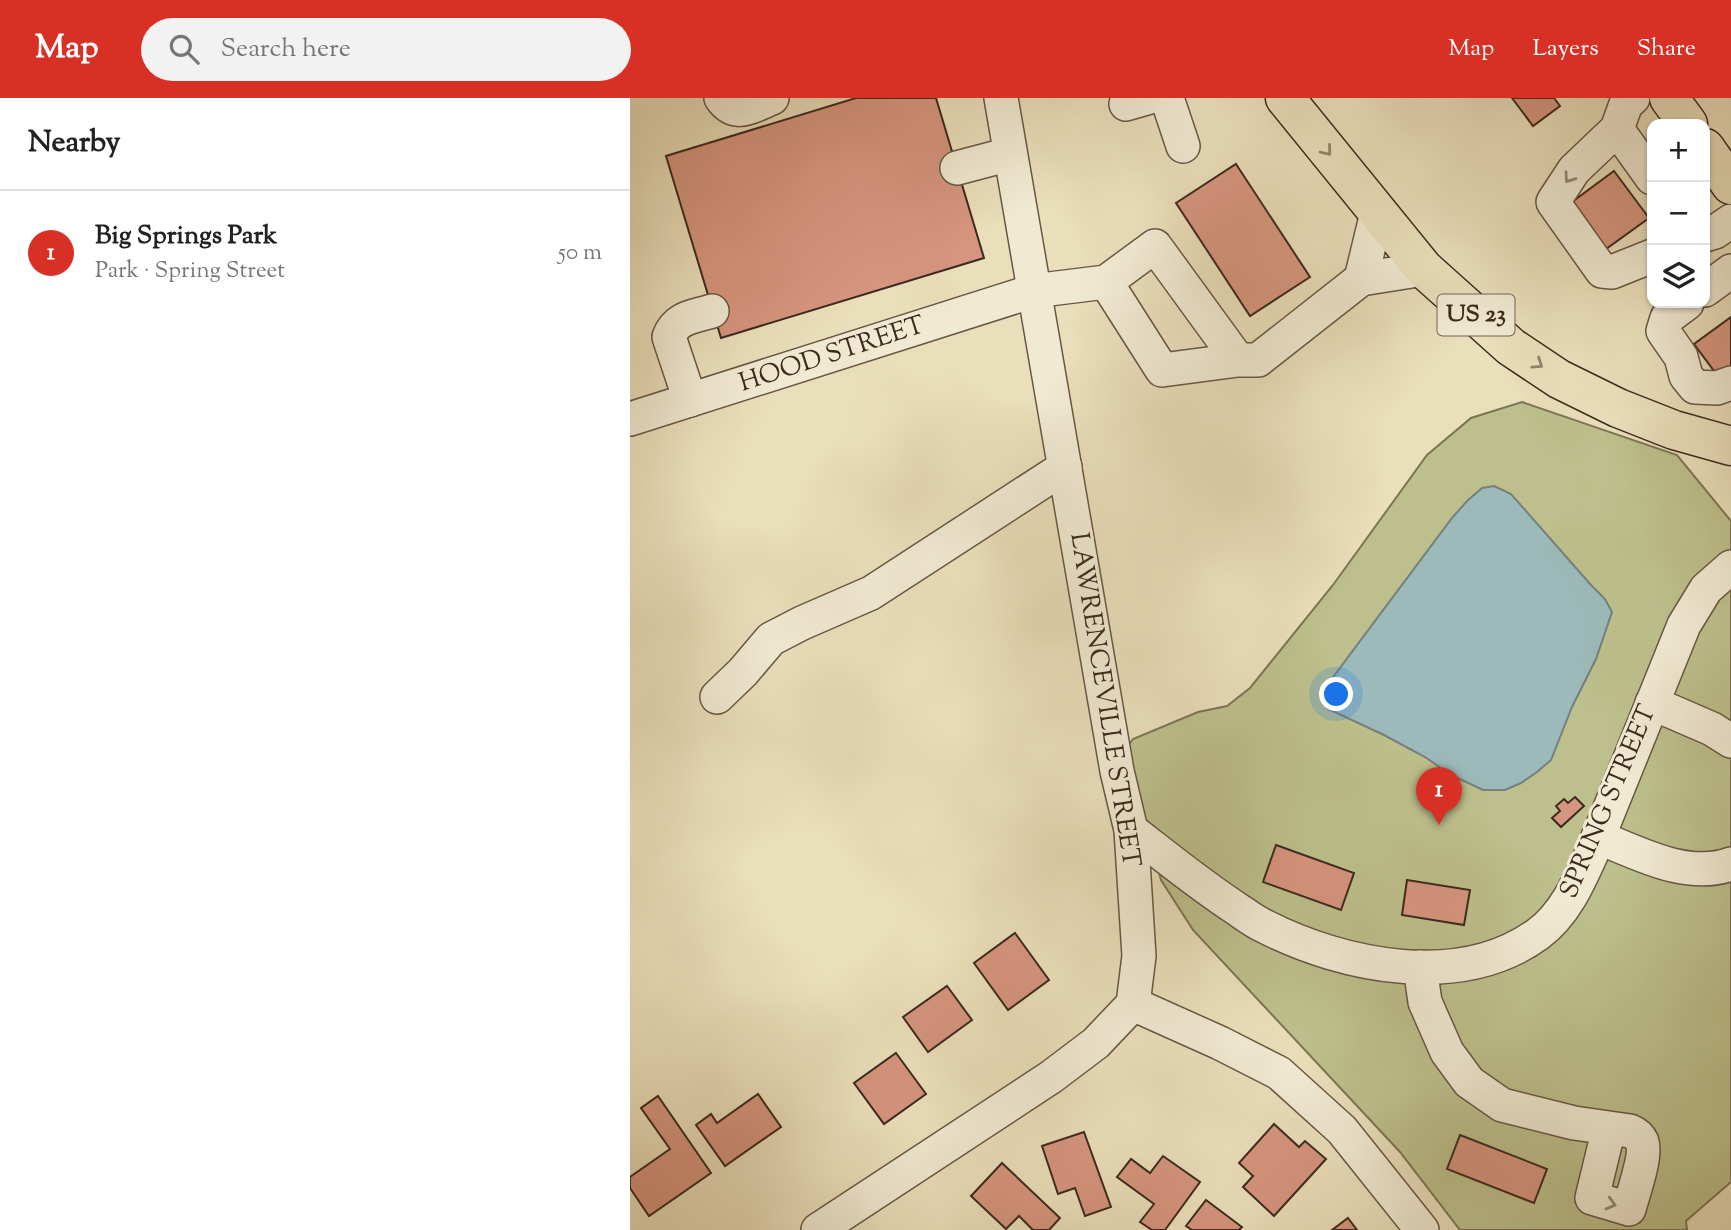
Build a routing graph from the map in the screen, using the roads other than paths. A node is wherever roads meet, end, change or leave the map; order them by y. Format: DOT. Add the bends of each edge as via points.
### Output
graph roads {
  1 [pos="721,98"];
  2 [pos="772,98"];
  3 [pos="1001,98"];
  4 [pos="1167,98"];
  5 [pos="1285,98"];
  6 [pos="1633,98"];
  7 [pos="1669,98"];
  8 [pos="1684,119"];
  9 [pos="1617,129"];
  10 [pos="1183,146"];
  11 [pos="1010,154"];
  12 [pos="1710,155"];
  13 [pos="957,168"];
  14 [pos="1647,171"];
  15 [pos="1731,185"];
  16 [pos="1377,213"];
  17 [pos="1731,221"];
  18 [pos="1710,234"];
  19 [pos="1647,258"];
  20 [pos="1424,269"];
  21 [pos="1731,271"];
  22 [pos="1361,279"];
  23 [pos="1106,282"];
  24 [pos="1710,286"];
  25 [pos="1033,291"];
  26 [pos="1680,308"];
  27 [pos="712,311"];
  28 [pos="1238,360"];
  29 [pos="1731,383"];
  30 [pos="690,400"];
  31 [pos="630,419"];
  32 [pos="1731,446"];
  33 [pos="1065,467"];
  34 [pos="1731,567"];
  35 [pos="717,697"];
  36 [pos="1651,704"];
  37 [pos="1731,741"];
  38 [pos="1130,830"];
  39 [pos="1598,837"];
  40 [pos="1731,864"];
  41 [pos="1420,967"];
  42 [pos="1133,1004"];
  43 [pos="1609,1128"];
  44 [pos="818,1230"];
  45 [pos="1422,1230"];
  1 -- 2 [label="street" via="739,110"];
  3 -- 11 [label="street, LAWRENCEVILLE STREET"];
  4 -- 10 [label="street"];
  5 -- 16 [label="main road, US 23, one-way"];
  6 -- 9 [label="street"];
  7 -- 8 [label="main road"];
  9 -- 14 [label="street"];
  9 -- 19 [label="street, one-way" via="1574,170 1553,202 1602,271 1612,272"];
  11 -- 13 [label="street"];
  11 -- 25 [label="street, LAWRENCEVILLE STREET"];
  12 -- 15 [label="main road"];
  16 -- 20 [label="main road, US 23"];
  16 -- 22 [label="street"];
  17 -- 18 [label="street"];
  20 -- 22 [label="street"];
  20 -- 32 [label="main road, US 23, one-way" via="1511,347 1559,379 1629,413"];
  21 -- 24 [label="street"];
  22 -- 28 [label="street" via="1258,360"];
  23 -- 25 [label="street, HOOD STREET"];
  23 -- 28 [label="street" via="1161,370"];
  23 -- 28 [label="street" via="1155,246"];
  25 -- 30 [label="street, HOOD STREET"];
  25 -- 33 [label="street, LAWRENCEVILLE STREET"];
  26 -- 29 [label="street" via="1667,318 1663,331 1681,357 1686,376 1695,387"];
  27 -- 30 [label="street" via="679,321 669,337"];
  30 -- 31 [label="street, HOOD STREET"];
  33 -- 35 [label="street" via="871,593 771,639"];
  33 -- 38 [label="street, LAWRENCEVILLE STREET"];
  34 -- 36 [label="street, SPRING STREET" via="1706,589 1684,625"];
  36 -- 37 [label="street"];
  36 -- 39 [label="street, SPRING STREET"];
  38 -- 41 [label="street, SPRING STREET" via="1263,926 1346,958"];
  38 -- 42 [label="street, LAWRENCEVILLE STREET" via="1139,956"];
  39 -- 40 [label="street" via="1672,866"];
  39 -- 41 [label="street, SPRING STREET" via="1562,910 1540,933 1506,953 1462,964"];
  41 -- 43 [label="street" via="1425,1002 1447,1052 1469,1082 1502,1105"];
  42 -- 44 [label="street" via="1096,1043 1051,1077"];
  42 -- 45 [label="street" via="1279,1073 1342,1130"];
}
